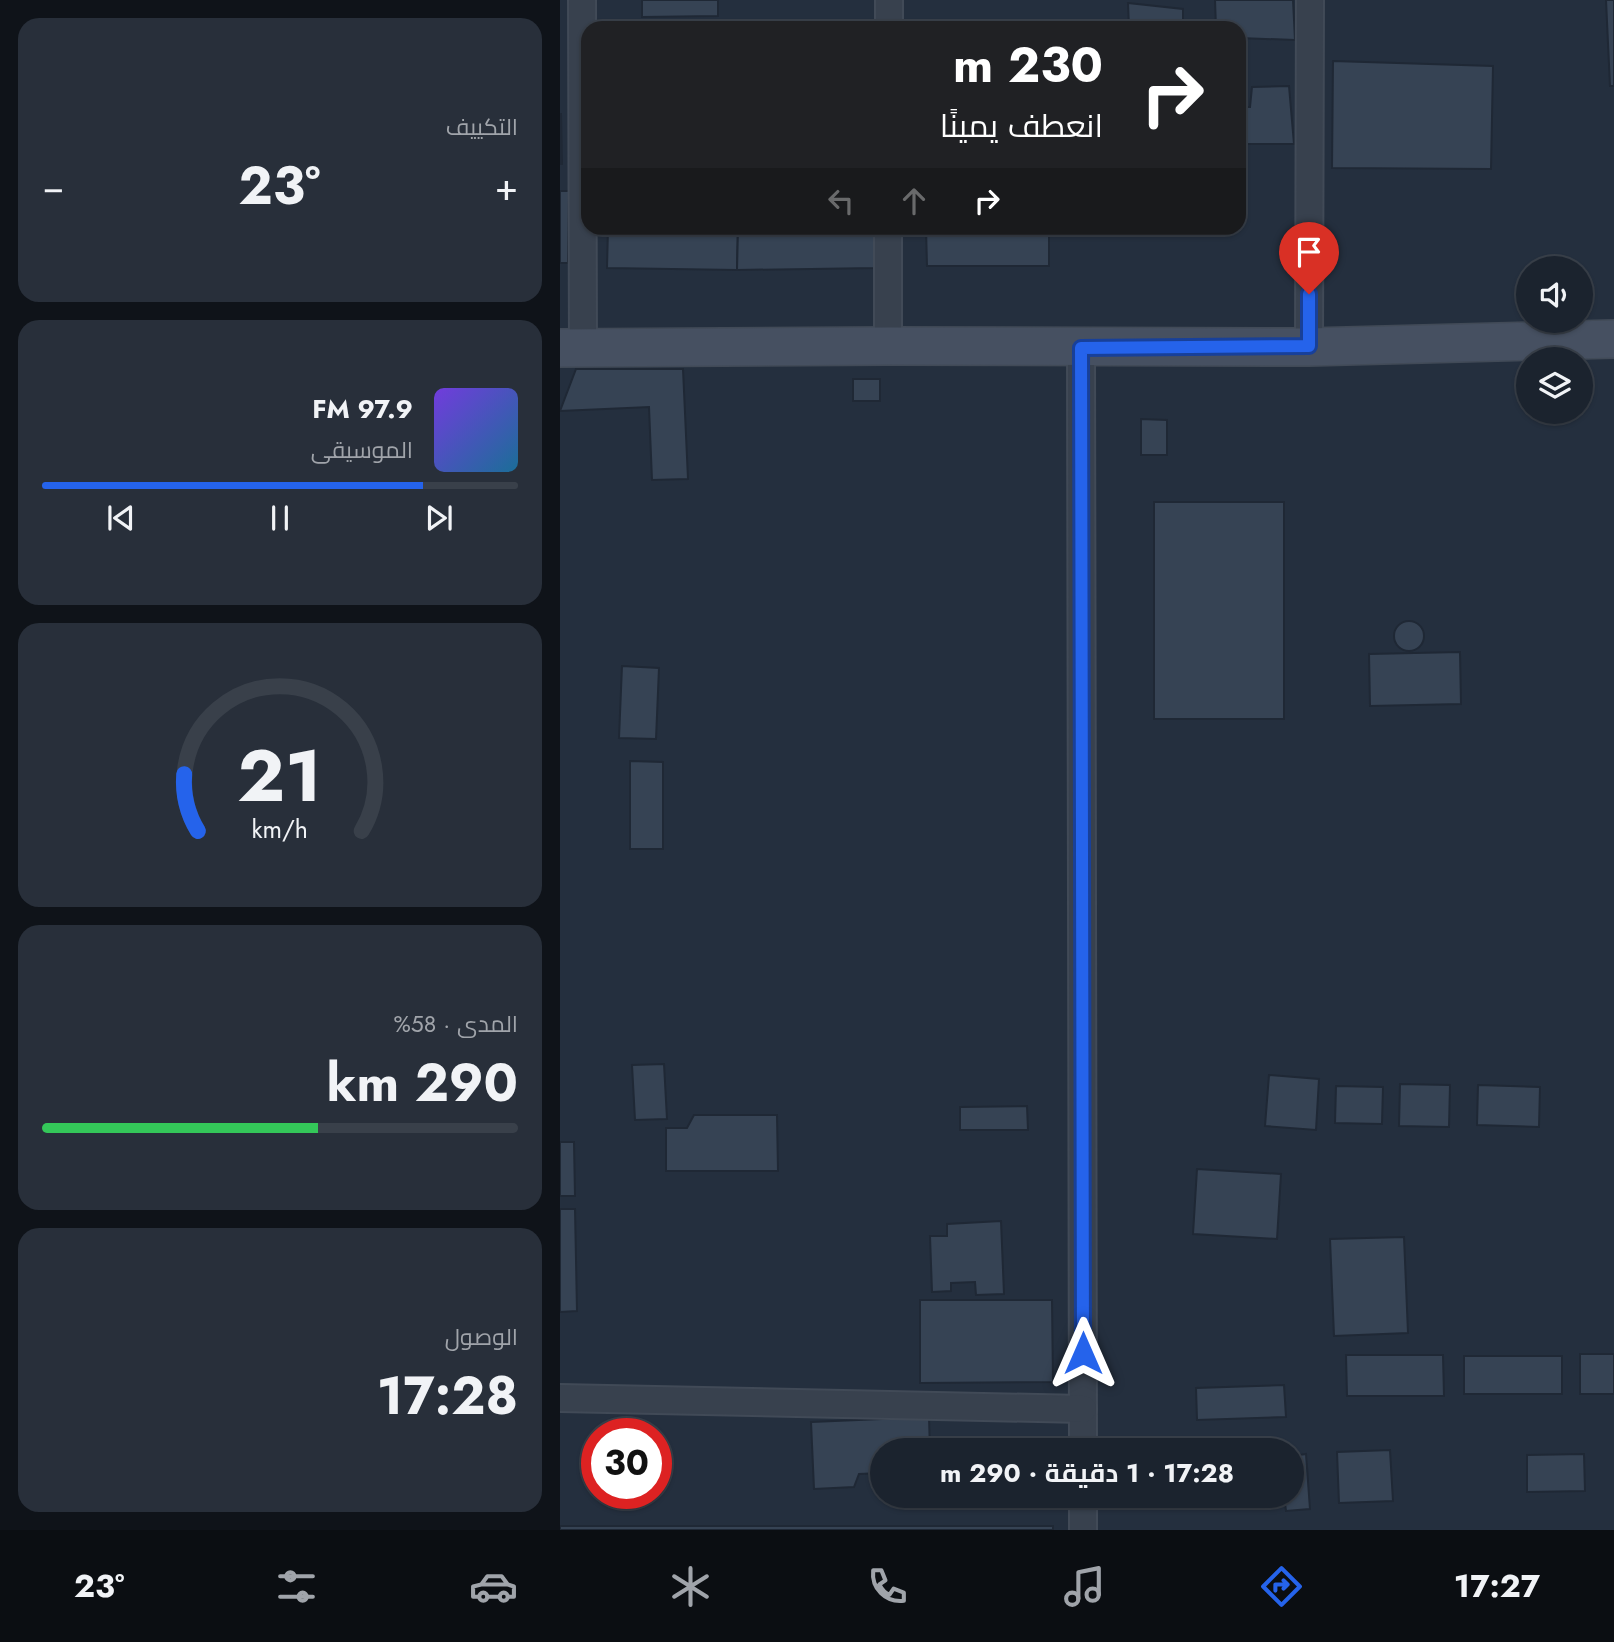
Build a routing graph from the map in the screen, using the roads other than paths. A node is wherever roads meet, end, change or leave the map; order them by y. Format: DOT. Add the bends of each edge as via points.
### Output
graph roads {
  1 [pos="582,0"];
  2 [pos="889,0"];
  3 [pos="1310,0"];
  4 [pos="581,21"];
  5 [pos="889,21"];
  6 [pos="581,32"];
  7 [pos="888,235"];
  8 [pos="1614,339"];
  9 [pos="888,346"];
  10 [pos="1309,346"];
  11 [pos="571,348"];
  12 [pos="1081,348"];
  13 [pos="560,1398"];
  14 [pos="1083,1409"];
  15 [pos="1083,1438"];
  16 [pos="1083,1508"];
  17 [pos="1083,1530"];
  1 -- 4 [label="street"];
  2 -- 5 [label="street"];
  3 -- 10 [label="street"];
  6 -- 11 [label="street"];
  7 -- 9 [label="street"];
  8 -- 10 [label="main road"];
  9 -- 11 [label="main road"];
  9 -- 12 [label="main road"];
  10 -- 12 [label="main road"];
  12 -- 14 [label="street"];
  13 -- 14 [label="street"];
  14 -- 15 [label="street"];
  16 -- 17 [label="street"];
}
